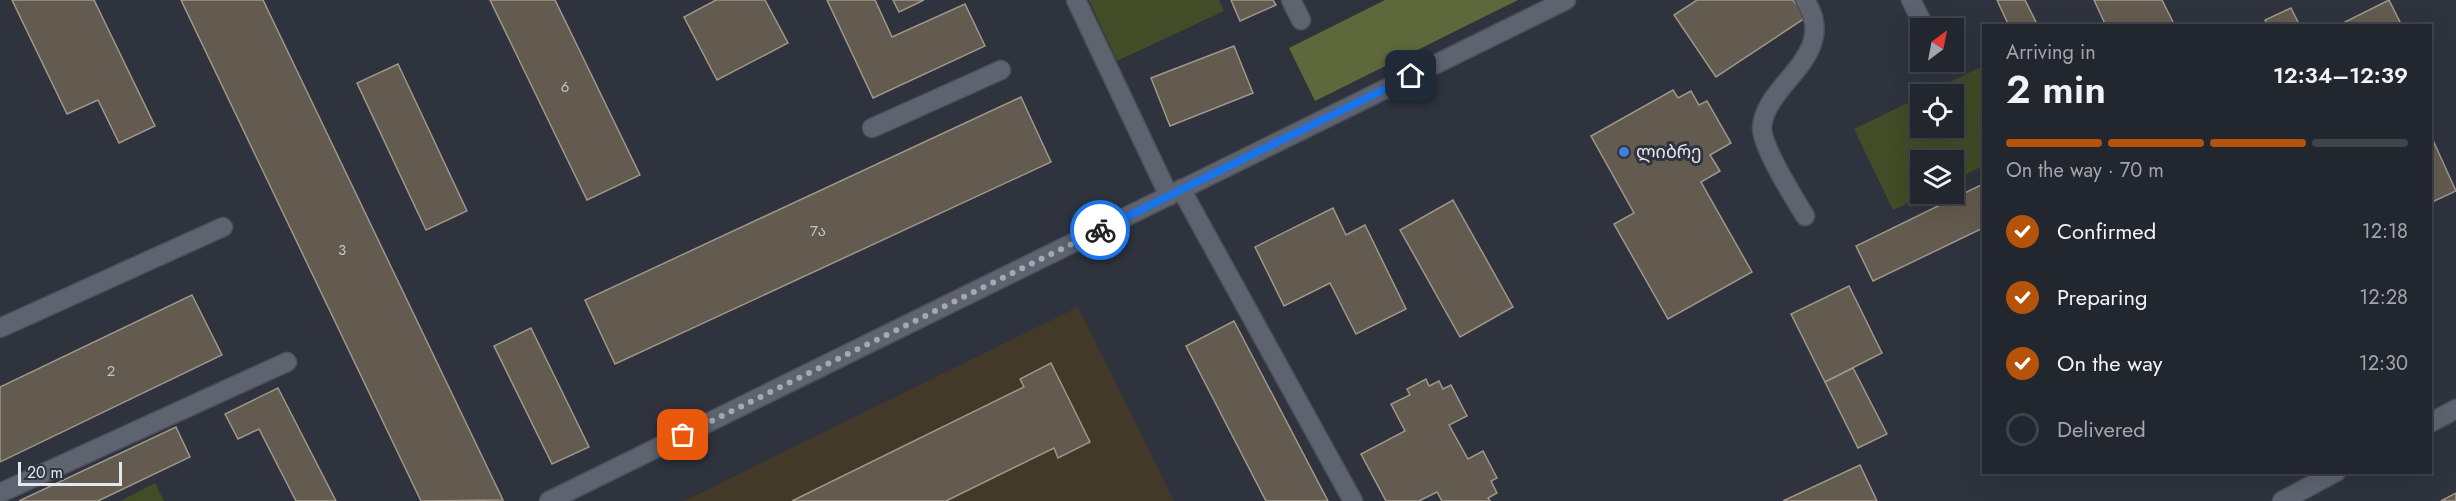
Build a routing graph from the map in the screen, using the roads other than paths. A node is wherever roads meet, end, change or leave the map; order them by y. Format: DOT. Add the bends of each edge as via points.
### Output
graph roads {
  1 [pos="1076,0"];
  2 [pos="1292,0"];
  3 [pos="1566,0"];
  4 [pos="1806,0"];
  5 [pos="1911,0"];
  6 [pos="1541,5"];
  7 [pos="1920,18"];
  8 [pos="1301,20"];
  9 [pos="1001,70"];
  10 [pos="872,128"];
  11 [pos="1175,193"];
  12 [pos="1805,216"];
  13 [pos="224,227"];
  14 [pos="0,328"];
  15 [pos="287,362"];
  16 [pos="2456,409"];
  17 [pos="2432,422"];
  18 [pos="2332,474"];
  19 [pos="0,493"];
  20 [pos="549,501"];
  21 [pos="1353,501"];
  22 [pos="2282,501"];
  1 -- 11 [label="street"];
  2 -- 8 [label="street"];
  3 -- 6 [label="street"];
  4 -- 12 [label="street" via="1815,30 1807,55 1767,110 1762,129"];
  5 -- 7 [label="street"];
  6 -- 11 [label="street"];
  9 -- 10 [label="street"];
  11 -- 20 [label="street"];
  11 -- 21 [label="street"];
  13 -- 14 [label="street"];
  15 -- 19 [label="street"];
  16 -- 17 [label="street"];
  18 -- 22 [label="street"];
}
